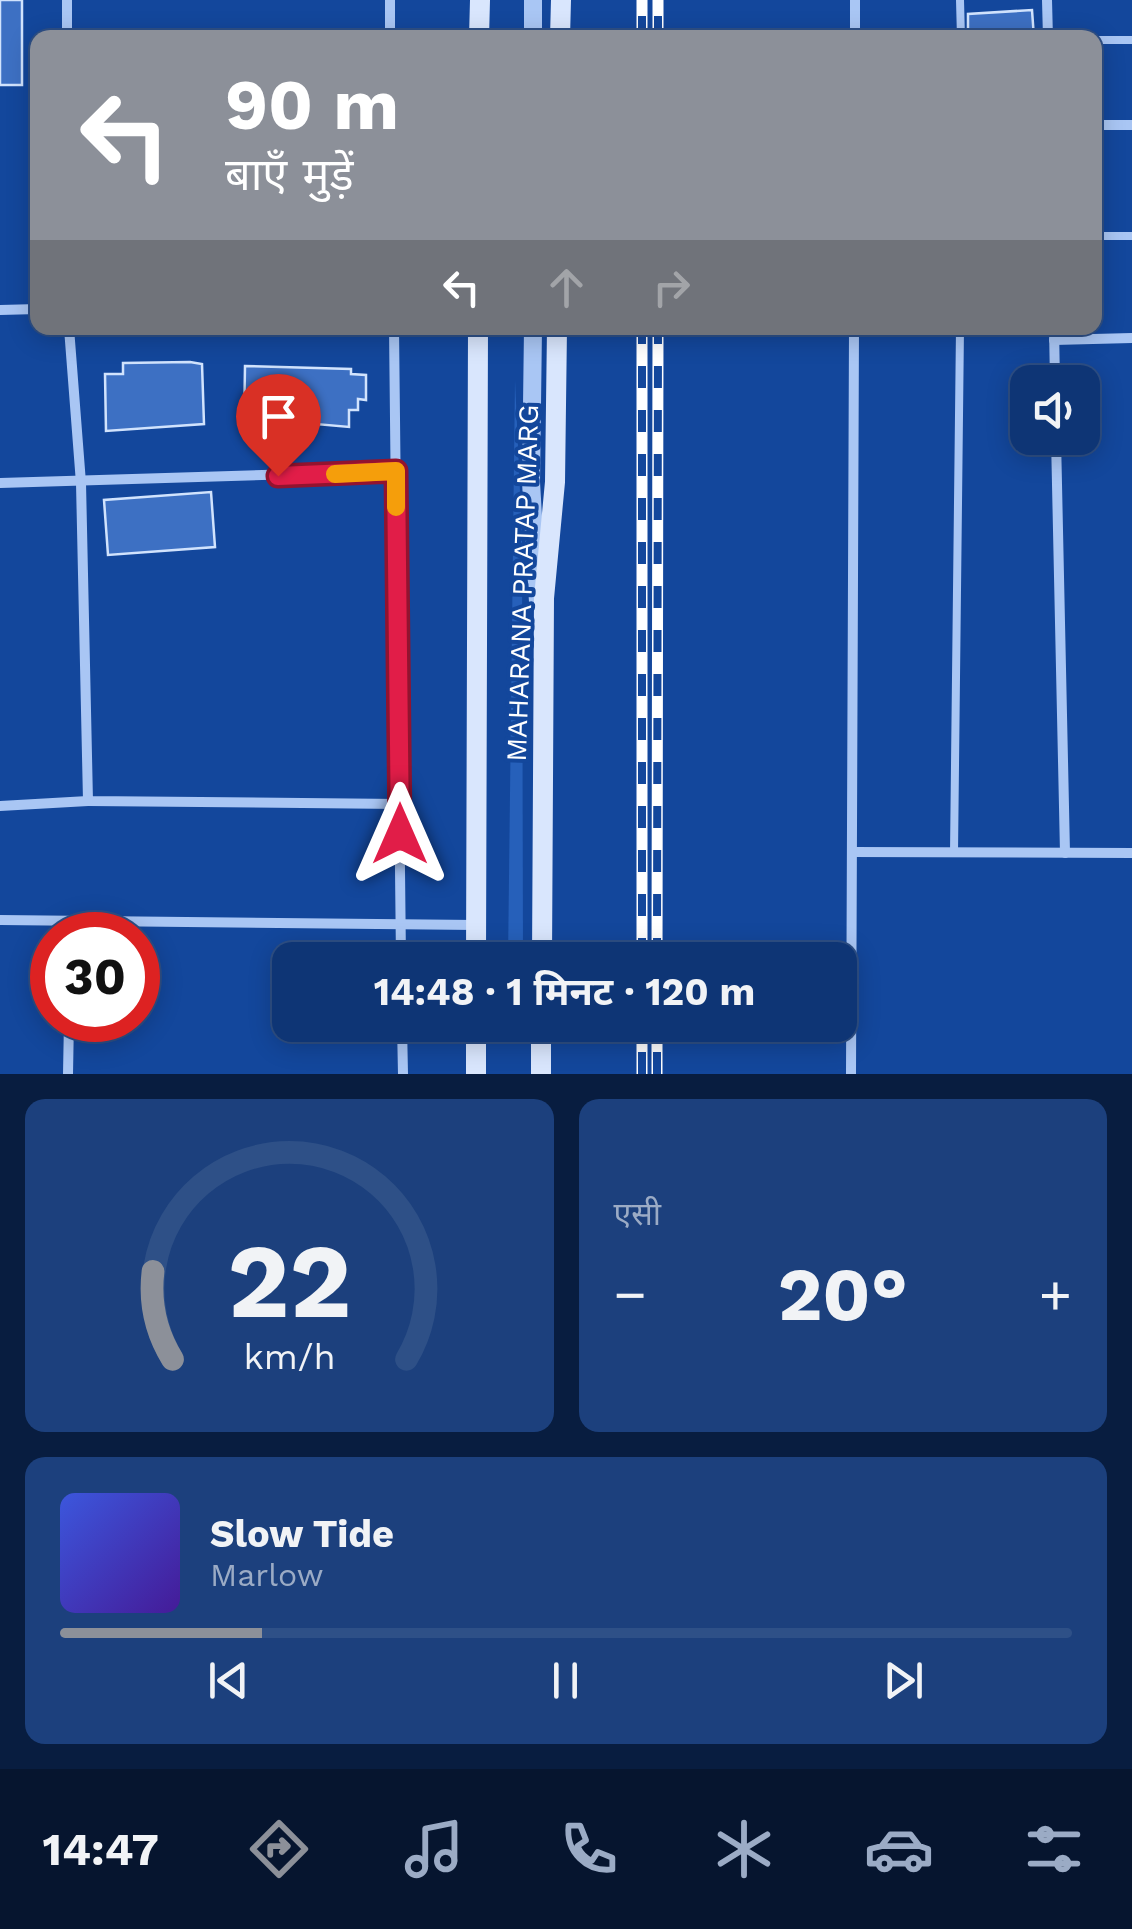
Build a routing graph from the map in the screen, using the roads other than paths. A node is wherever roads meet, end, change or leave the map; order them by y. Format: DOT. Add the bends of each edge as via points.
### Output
graph roads {
  1 [pos="67,0"];
  2 [pos="390,0"];
  3 [pos="480,0"];
  4 [pos="533,0"];
  5 [pos="561,0"];
  6 [pos="855,0"];
  7 [pos="960,0"];
  8 [pos="1047,0"];
  9 [pos="67,30"];
  10 [pos="390,30"];
  11 [pos="480,30"];
  12 [pos="533,30"];
  13 [pos="560,30"];
  14 [pos="855,30"];
  15 [pos="961,30"];
  16 [pos="1048,30"];
  17 [pos="1102,40"];
  18 [pos="1132,40"];
  19 [pos="1102,125"];
  20 [pos="1132,125"];
  21 [pos="1102,236"];
  22 [pos="1132,236"];
  23 [pos="30,309"];
  24 [pos="0,310"];
  25 [pos="70,335"];
  26 [pos="394,335"];
  27 [pos="478,335"];
  28 [pos="533,335"];
  29 [pos="557,335"];
  30 [pos="854,335"];
  31 [pos="960,335"];
  32 [pos="1054,335"];
  33 [pos="1074,335"];
  34 [pos="1132,338"];
  35 [pos="1055,365"];
  36 [pos="1056,455"];
  37 [pos="396,471"];
  38 [pos="82,483"];
  39 [pos="0,484"];
  40 [pos="544,694"];
  41 [pos="88,801"];
  42 [pos="400,804"];
  43 [pos="0,806"];
  44 [pos="852,852"];
  45 [pos="954,852"];
  46 [pos="1066,853"];
  47 [pos="1132,853"];
  48 [pos="0,920"];
  49 [pos="30,920"];
  50 [pos="160,922"];
  51 [pos="400,926"];
  52 [pos="476,926"];
  53 [pos="400,942"];
  54 [pos="476,942"];
  55 [pos="542,942"];
  56 [pos="69,1042"];
  57 [pos="402,1042"];
  58 [pos="476,1042"];
  59 [pos="541,1042"];
  60 [pos="68,1074"];
  61 [pos="403,1074"];
  62 [pos="476,1074"];
  63 [pos="541,1074"];
  64 [pos="852,1074"];
  1 -- 9 [label="street"];
  2 -- 10 [label="street"];
  3 -- 11 [label="main road"];
  4 -- 12 [label="street"];
  5 -- 13 [label="main road"];
  6 -- 14 [label="street"];
  7 -- 15 [label="lane"];
  8 -- 16 [label="street"];
  17 -- 18 [label="lane"];
  19 -- 20 [label="street"];
  21 -- 22 [label="lane"];
  23 -- 24 [label="street"];
  25 -- 38 [label="street"];
  26 -- 37 [label="street"];
  27 -- 52 [label="main road, MAHARANA PRATAP MARG"];
  28 -- 40 [label="street" via="531,482"];
  29 -- 40 [label="main road, MAHARANA PRATAP MARG"];
  30 -- 44 [label="street"];
  31 -- 45 [label="lane"];
  32 -- 35 [label="street"];
  33 -- 34 [label="street"];
  36 -- 46 [label="street"];
  37 -- 38 [label="street"];
  37 -- 42 [label="street"];
  38 -- 39 [label="street"];
  38 -- 41 [label="street"];
  40 -- 55 [label="main road, MAHARANA PRATAP MARG"];
  41 -- 42 [label="street"];
  41 -- 43 [label="street"];
  42 -- 51 [label="street"];
  44 -- 45 [label="street"];
  44 -- 64 [label="street"];
  45 -- 46 [label="street"];
  46 -- 47 [label="street"];
  48 -- 49 [label="street"];
  50 -- 51 [label="street"];
  51 -- 52 [label="street"];
  51 -- 53 [label="street"];
  52 -- 54 [label="main road, MAHARANA PRATAP MARG"];
  56 -- 60 [label="street"];
  57 -- 61 [label="street"];
  58 -- 62 [label="main road"];
  59 -- 63 [label="main road"];
}
